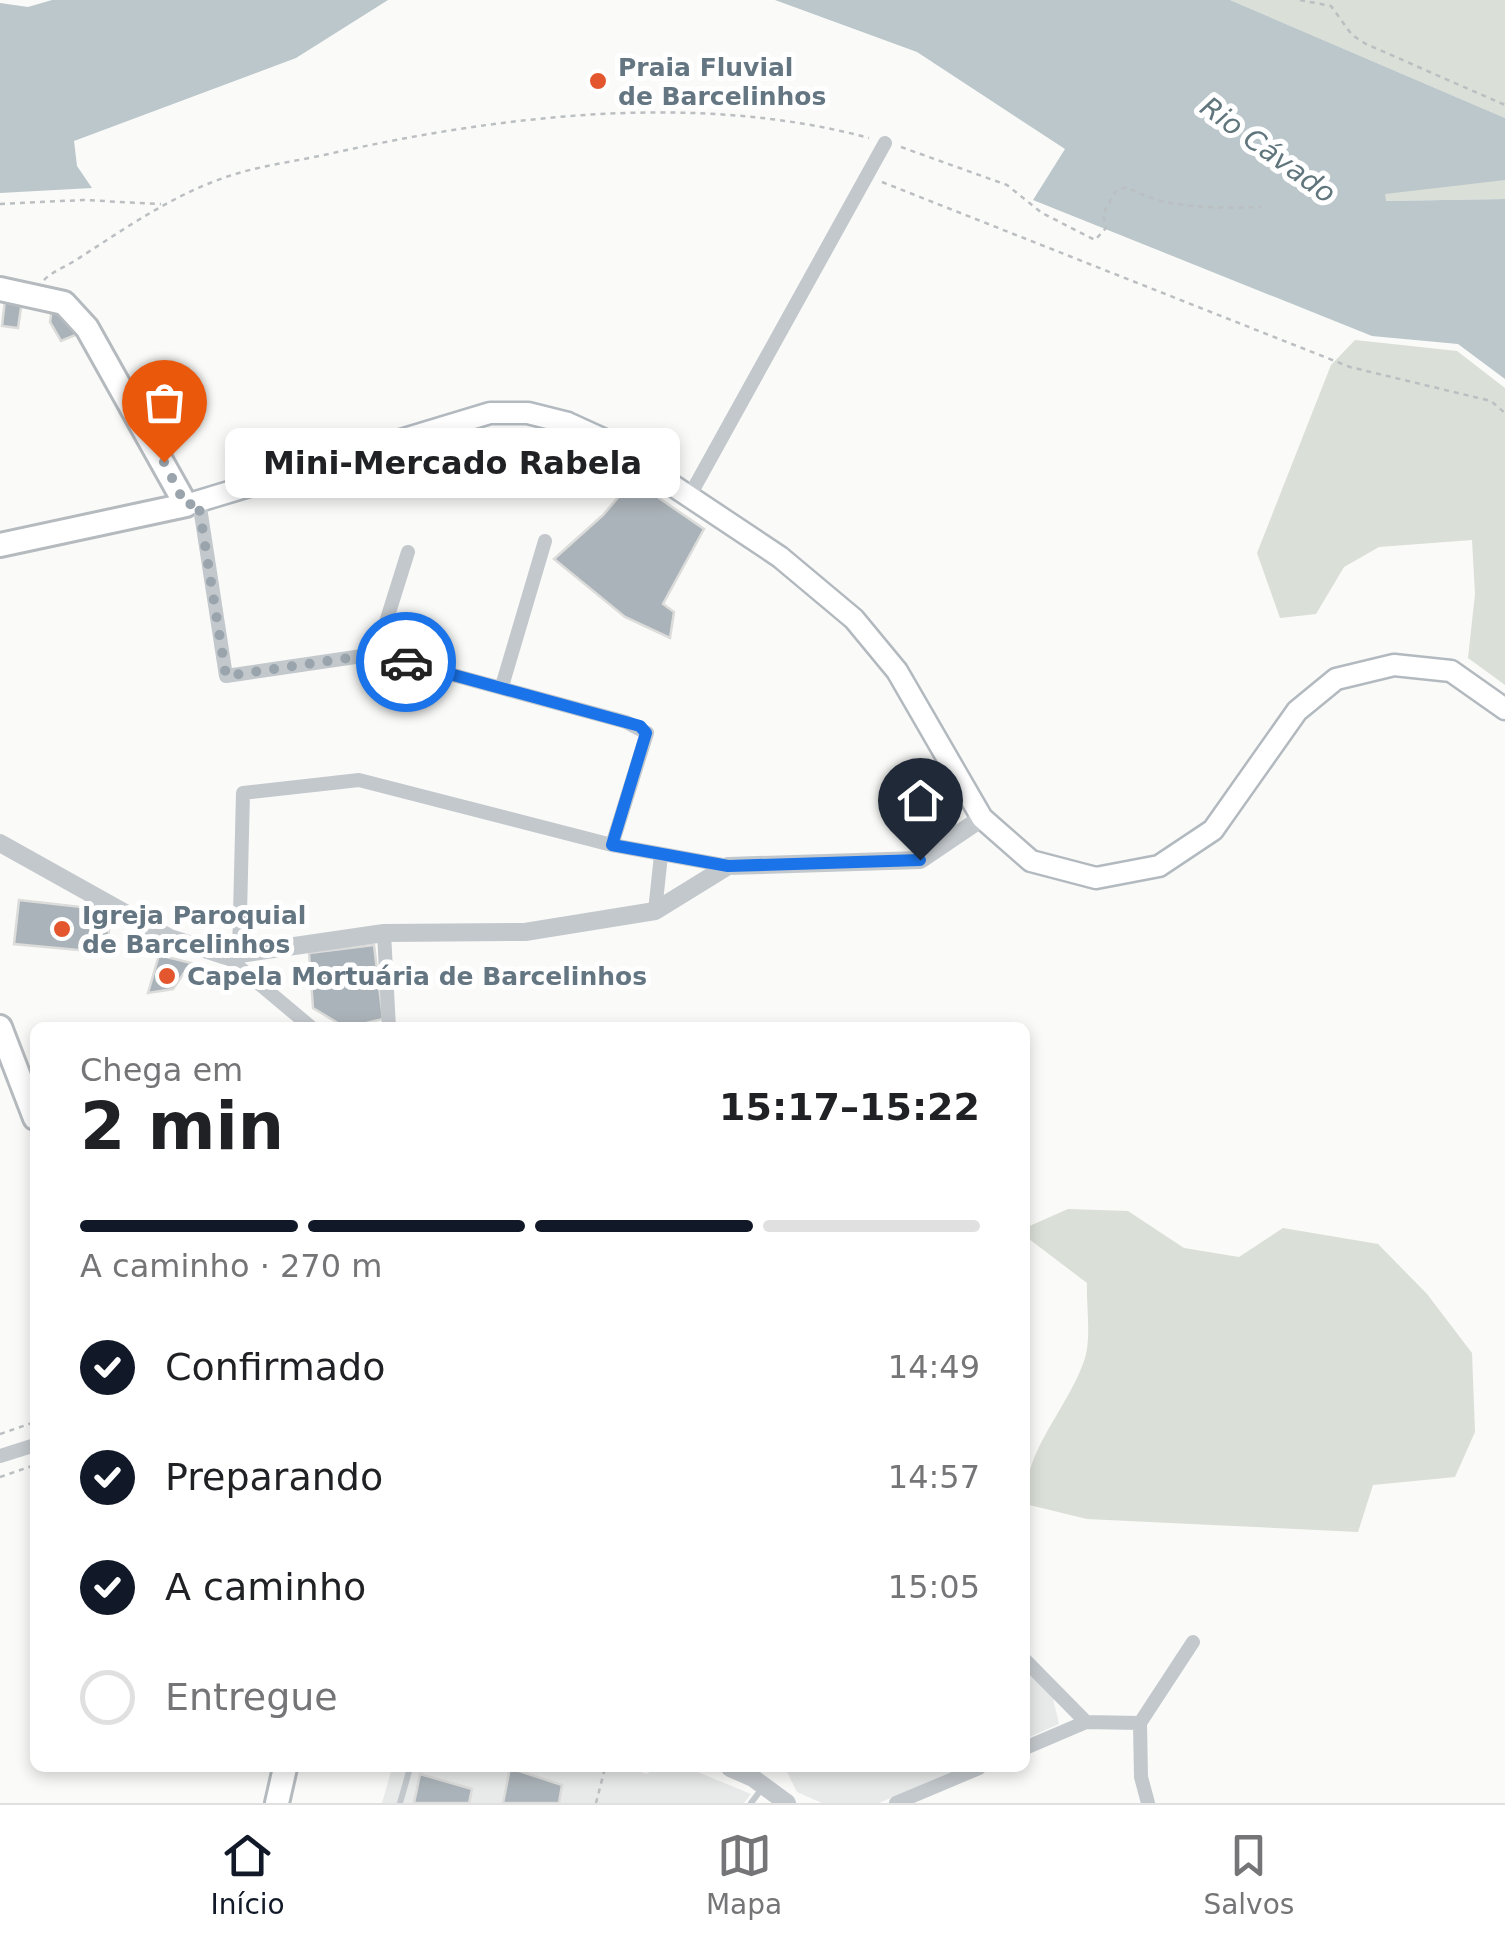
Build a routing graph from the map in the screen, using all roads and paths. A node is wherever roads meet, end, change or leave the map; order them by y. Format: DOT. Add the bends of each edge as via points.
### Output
graph roads {
  1 [pos="1300,0"];
  2 [pos="1505,105"];
  3 [pos="885,142"];
  4 [pos="867,176"];
  5 [pos="0,204"];
  6 [pos="163,204"];
  7 [pos="1261,208"];
  8 [pos="0,289"];
  9 [pos="34,293"];
  10 [pos="1505,413"];
  11 [pos="689,497"];
  12 [pos="192,503"];
  13 [pos="545,541"];
  14 [pos="0,545"];
  15 [pos="408,552"];
  16 [pos="376,654"];
  17 [pos="502,686"];
  18 [pos="1505,709"];
  19 [pos="982,818"];
  20 [pos="0,843"];
  21 [pos="612,845"];
  22 [pos="661,855"];
  23 [pos="728,866"];
  24 [pos="655,911"];
  25 [pos="384,933"];
  26 [pos="233,955"];
  27 [pos="306,1022"];
  28 [pos="389,1022"];
  29 [pos="0,1027"];
  30 [pos="30,1105"];
  31 [pos="30,1424"];
  32 [pos="0,1434"];
  33 [pos="30,1447"];
  34 [pos="0,1456"];
  35 [pos="30,1467"];
  36 [pos="0,1477"];
  37 [pos="1192,1642"];
  38 [pos="1030,1665"];
  39 [pos="1086,1722"];
  40 [pos="1140,1723"];
  41 [pos="1030,1746"];
  42 [pos="284,1772"];
  43 [pos="409,1772"];
  44 [pos="604,1772"];
  45 [pos="970,1772"];
  46 [pos="757,1777"];
  47 [pos="277,1803"];
  48 [pos="400,1803"];
  49 [pos="596,1803"];
  50 [pos="751,1803"];
  51 [pos="787,1803"];
  52 [pos="896,1803"];
  53 [pos="1148,1803"];
  1 -- 2 [label="path" via="1331,6 1366,44"];
  3 -- 4 [label="street"];
  3 -- 6 [label="path" via="746,114 506,124 395,139 230,176"];
  3 -- 7 [label="path" via="1007,184 1042,213 1095,240 1106,228 1103,214 1116,192 1127,187 1145,197 1208,208"];
  4 -- 10 [label="path" via="1350,367 1491,401"];
  4 -- 11 [label="street"];
  5 -- 6 [label="path"];
  6 -- 9 [label="path" via="47,276"];
  8 -- 9 [label="main road"];
  9 -- 12 [label="main road" via="64,302 87,328"];
  11 -- 12 [label="main road" via="568,423 490,413"];
  11 -- 19 [label="main road" via="780,557 854,619 897,672"];
  12 -- 14 [label="main road"];
  12 -- 16 [label="street" via="226,676"];
  13 -- 17 [label="street"];
  15 -- 16 [label="street"];
  16 -- 17 [label="street"];
  17 -- 21 [label="street" via="646,733"];
  18 -- 19 [label="main road" via="1451,671 1394,664 1336,679 1297,711 1213,830 1159,866 1096,878 1047,865 1031,860"];
  19 -- 23 [label="street" via="920,860"];
  20 -- 26 [label="street" via="170,938"];
  21 -- 22 [label="street"];
  21 -- 26 [label="street" via="358,780 243,793"];
  22 -- 23 [label="street"];
  22 -- 24 [label="street"];
  23 -- 24 [label="street"];
  24 -- 25 [label="street" via="525,932"];
  25 -- 26 [label="street"];
  25 -- 28 [label="street"];
  26 -- 27 [label="street"];
  29 -- 30 [label="main road"];
  31 -- 32 [label="path"];
  33 -- 34 [label="street"];
  35 -- 36 [label="path"];
  37 -- 40 [label="street"];
  38 -- 39 [label="street"];
  39 -- 40 [label="street"];
  39 -- 41 [label="street"];
  40 -- 53 [label="street" via="1140,1777"];
  42 -- 47 [label="main road"];
  43 -- 48 [label="lane"];
  44 -- 49 [label="path"];
  45 -- 52 [label="street"];
  46 -- 50 [label="lane"];
  46 -- 51 [label="street"];
}
